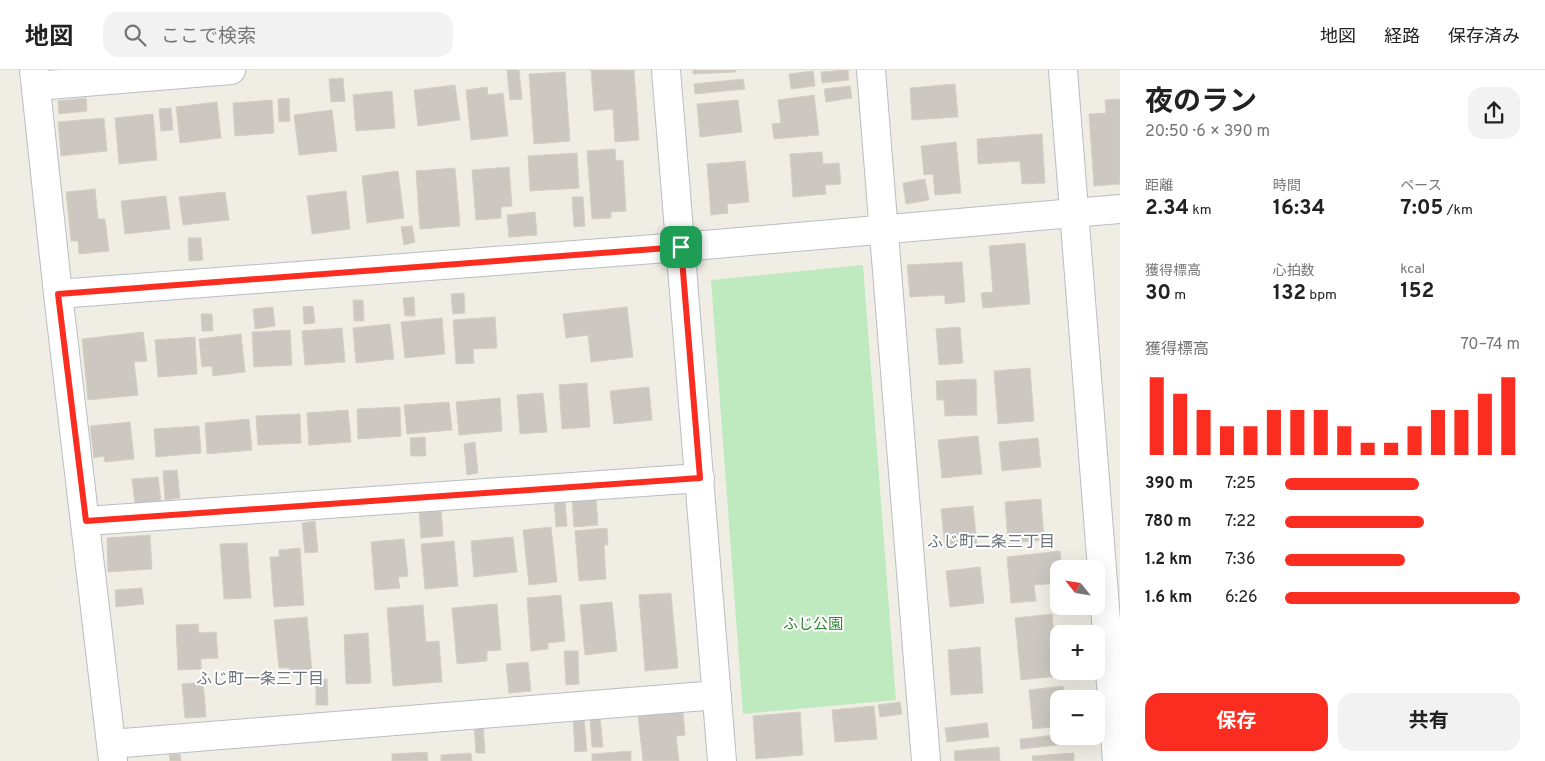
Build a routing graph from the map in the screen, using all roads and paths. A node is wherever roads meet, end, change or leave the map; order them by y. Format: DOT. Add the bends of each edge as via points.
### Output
graph roads {
  1 [pos="231,70"];
  2 [pos="666,70"];
  3 [pos="871,70"];
  4 [pos="1063,70"];
  5 [pos="35,78"];
  6 [pos="1120,209"];
  7 [pos="1074,213"];
  8 [pos="884,230"];
  9 [pos="681,247"];
  10 [pos="58,294"];
  11 [pos="700,478"];
  12 [pos="86,521"];
  13 [pos="717,695"];
  14 [pos="112,753"];
  15 [pos="722,761"];
  16 [pos="926,761"];
  17 [pos="1117,761"];
  1 -- 5 [label="street"];
  2 -- 9 [label="street"];
  3 -- 8 [label="street"];
  4 -- 7 [label="street"];
  5 -- 10 [label="street"];
  6 -- 7 [label="street"];
  7 -- 8 [label="street"];
  7 -- 17 [label="street"];
  8 -- 9 [label="street"];
  8 -- 16 [label="street"];
  9 -- 10 [label="street"];
  9 -- 11 [label="street"];
  10 -- 12 [label="street"];
  11 -- 12 [label="street"];
  11 -- 13 [label="street"];
  12 -- 14 [label="street"];
  13 -- 14 [label="street"];
  13 -- 15 [label="street"];
}
